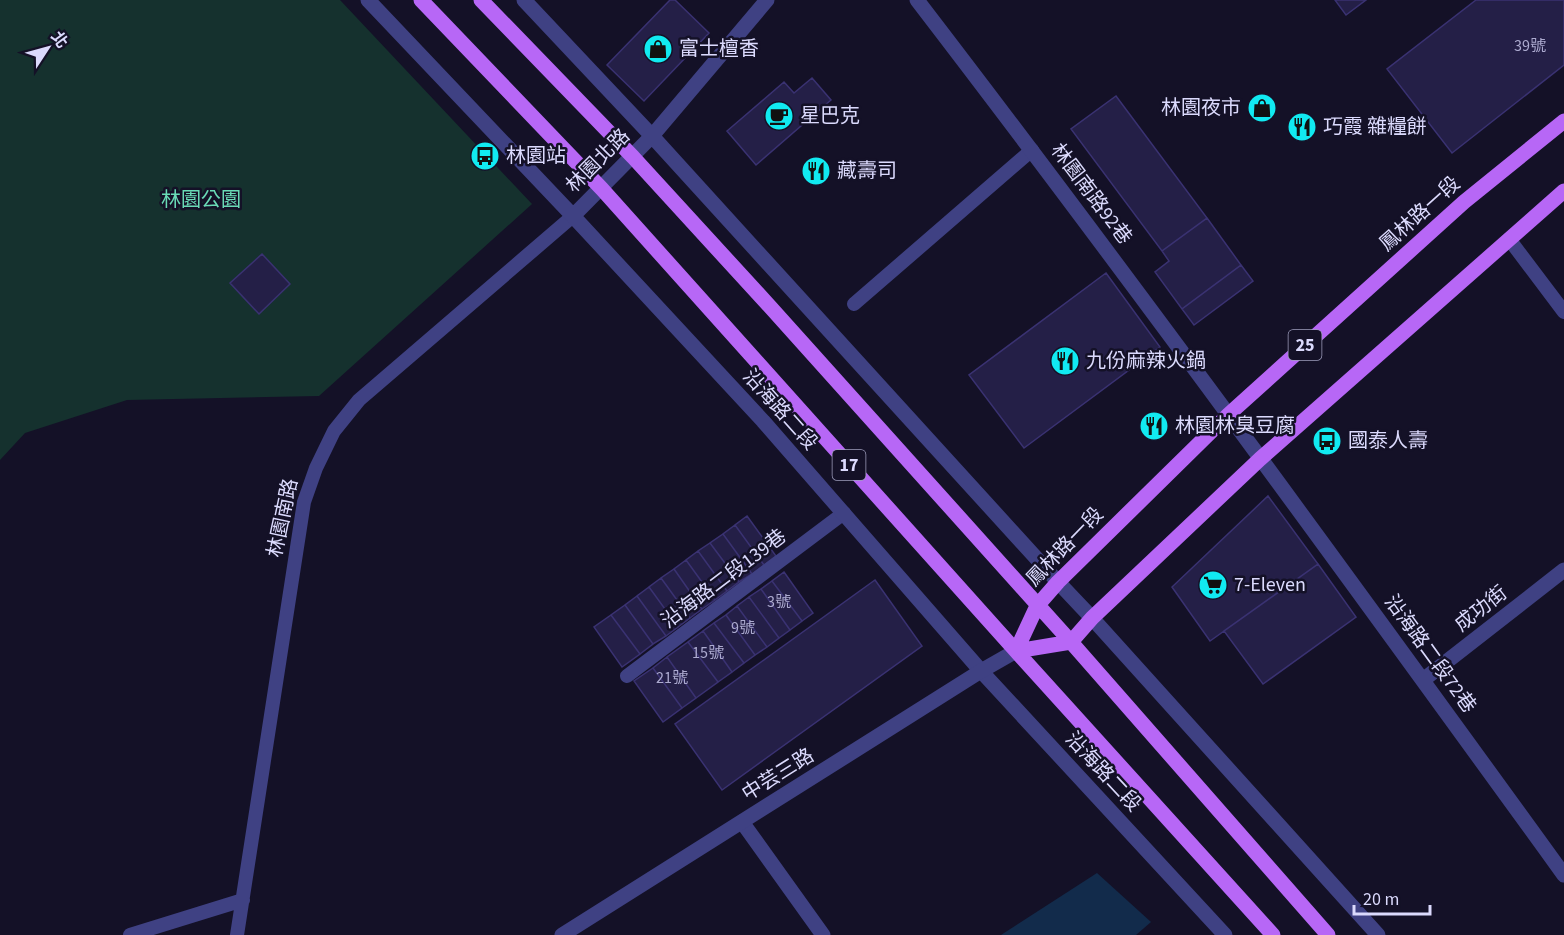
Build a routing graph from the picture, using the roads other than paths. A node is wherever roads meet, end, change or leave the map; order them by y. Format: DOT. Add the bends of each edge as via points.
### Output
graph roads {
  1 [pos="368,0"];
  2 [pos="420,0"];
  3 [pos="481,0"];
  4 [pos="524,0"];
  5 [pos="767,0"];
  6 [pos="917,0"];
  7 [pos="1564,121"];
  8 [pos="652,136"];
  9 [pos="1032,150"];
  10 [pos="633,157"];
  11 [pos="602,189"];
  12 [pos="1564,191"];
  13 [pos="573,216"];
  14 [pos="1509,238"];
  15 [pos="854,304"];
  16 [pos="1564,312"];
  17 [pos="1228,415"];
  18 [pos="1260,459"];
  19 [pos="844,513"];
  20 [pos="1564,570"];
  21 [pos="1058,582"];
  22 [pos="1037,606"];
  23 [pos="1092,618"];
  24 [pos="1071,642"];
  25 [pos="1016,651"];
  26 [pos="981,671"];
  27 [pos="627,676"];
  28 [pos="1423,680"];
  29 [pos="742,822"];
  30 [pos="1564,875"];
  31 [pos="243,900"];
  32 [pos="130,935"];
  33 [pos="237,935"];
  34 [pos="562,935"];
  35 [pos="823,935"];
  36 [pos="1225,935"];
  37 [pos="1273,935"];
  38 [pos="1328,935"];
  39 [pos="1378,935"];
  1 -- 13 [label="street, 沿海路二段"];
  2 -- 11 [label="main road, 沿海路二段 / 17"];
  3 -- 10 [label="main road, 17"];
  4 -- 8 [label="street"];
  5 -- 8 [label="street"];
  6 -- 9 [label="street, 林園南路92巷"];
  7 -- 17 [label="main road, 鳳林路一段 / 25" via="1464,202"];
  8 -- 10 [label="street, 林園北路"];
  8 -- 21 [label="street"];
  9 -- 15 [label="lane"];
  9 -- 17 [label="street, 林園南路92巷"];
  10 -- 11 [label="street, 林園北路"];
  10 -- 22 [label="main road, 17"];
  11 -- 13 [label="street, 林園北路"];
  11 -- 25 [label="main road, 沿海路二段 / 17"];
  12 -- 14 [label="main road"];
  13 -- 19 [label="street, 沿海路二段"];
  13 -- 31 [label="lane, 林園南路" via="360,400 334,431 316,468 304,502"];
  14 -- 16 [label="lane"];
  14 -- 18 [label="main road"];
  17 -- 18 [label="street, 林園南路92巷"];
  17 -- 21 [label="main road, 鳳林路一段 / 25"];
  18 -- 23 [label="main road"];
  18 -- 28 [label="street, 沿海路二段72巷"];
  19 -- 26 [label="street, 沿海路二段"];
  19 -- 27 [label="lane, 沿海路二段139巷"];
  20 -- 28 [label="street, 成功街"];
  21 -- 22 [label="main road, 鳳林路一段 / 25"];
  21 -- 23 [label="street"];
  22 -- 24 [label="main road, 17"];
  22 -- 25 [label="main road, 鳳林路一段 / 25"];
  23 -- 24 [label="main road"];
  23 -- 39 [label="street"];
  24 -- 25 [label="main road"];
  24 -- 38 [label="main road, 17"];
  25 -- 26 [label="street, 中芸三路"];
  25 -- 37 [label="main road, 沿海路二段 / 17"];
  26 -- 29 [label="street, 中芸三路"];
  26 -- 36 [label="street, 沿海路二段"];
  28 -- 30 [label="street, 沿海路二段72巷"];
  29 -- 34 [label="street, 中芸三路"];
  29 -- 35 [label="street"];
  31 -- 32 [label="lane"];
  31 -- 33 [label="lane, 林園南路"];
}
